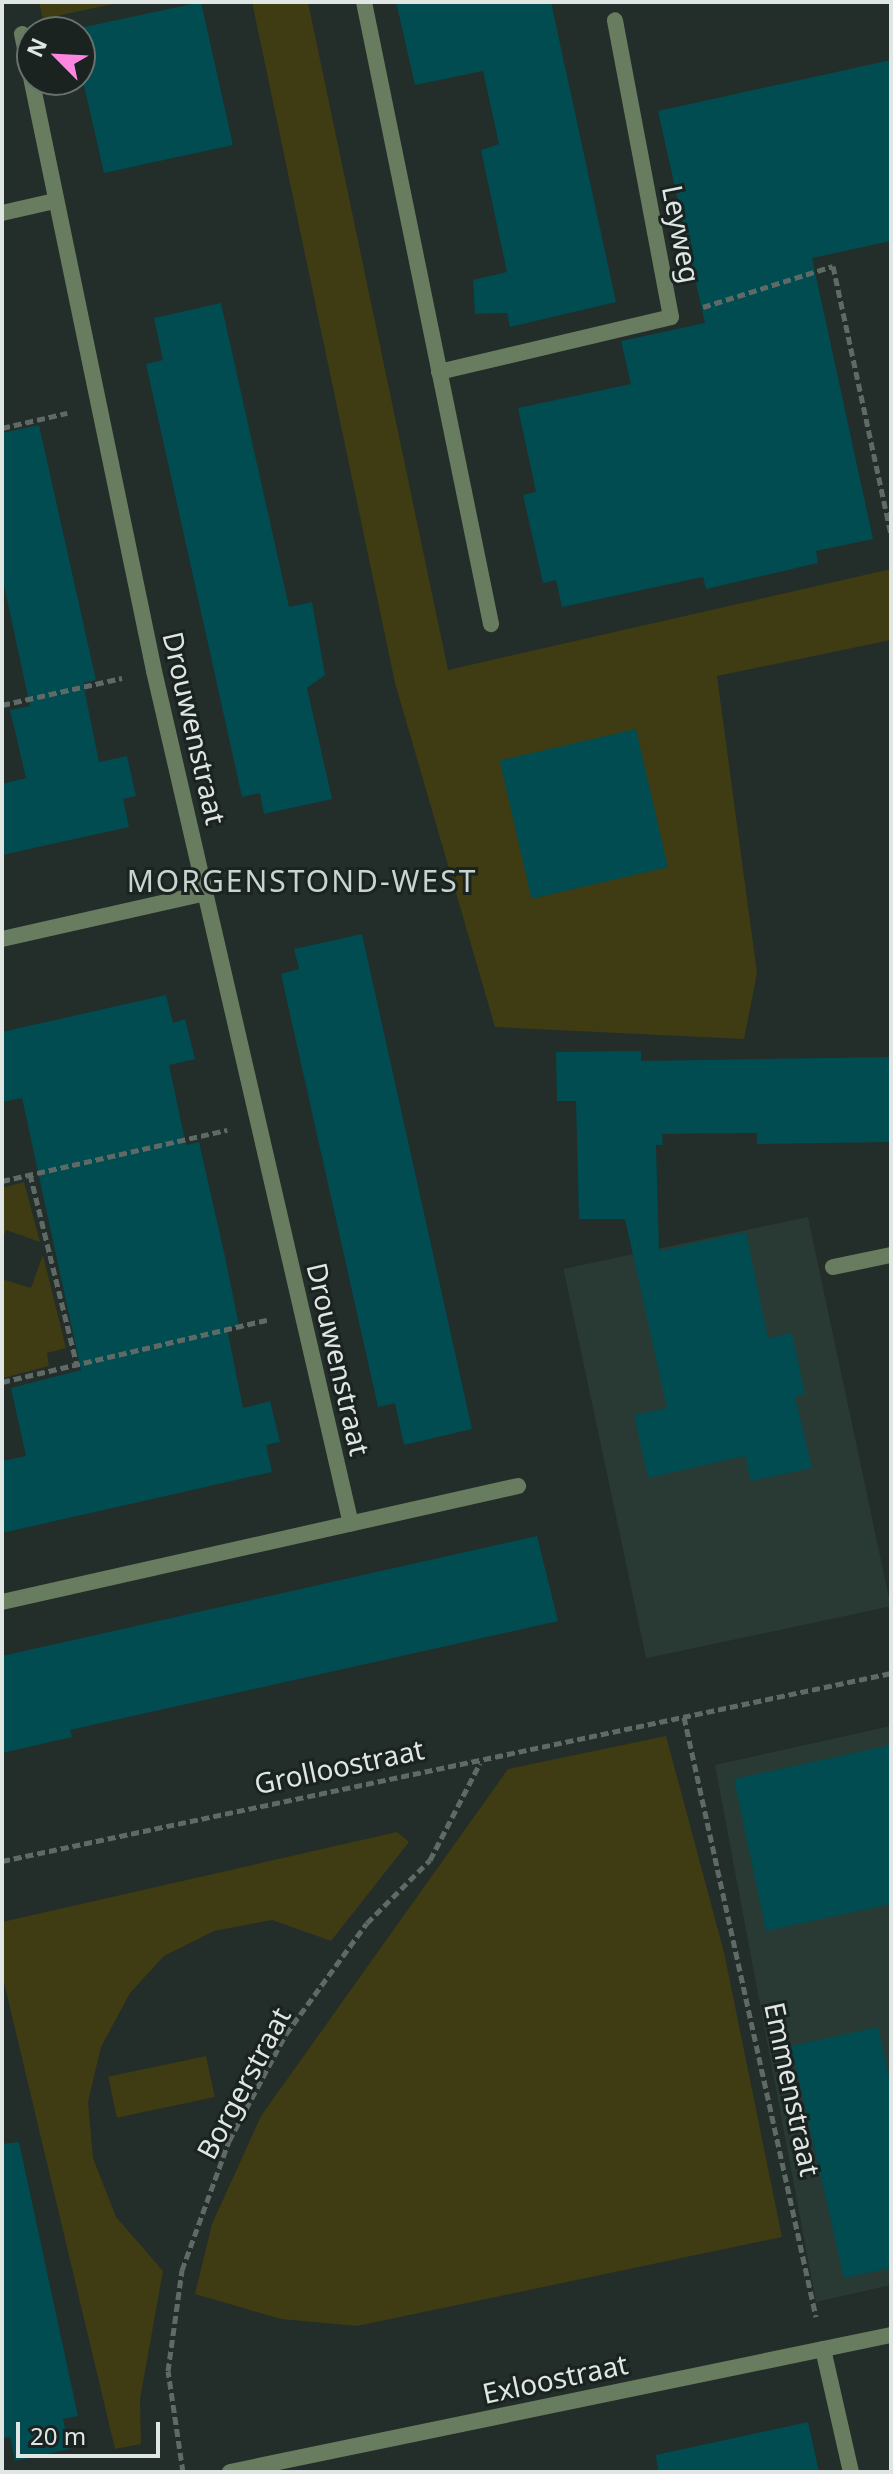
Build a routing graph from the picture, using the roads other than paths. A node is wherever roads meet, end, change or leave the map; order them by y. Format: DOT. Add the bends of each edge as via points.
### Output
graph roads {
  1 [pos="364,2"];
  2 [pos="615,20"];
  3 [pos="34,96"];
  4 [pos="55,201"];
  5 [pos="2,213"];
  6 [pos="439,372"];
  7 [pos="491,624"];
  8 [pos="206,893"];
  9 [pos="2,939"];
  10 [pos="891,1255"];
  11 [pos="833,1267"];
  12 [pos="518,1486"];
  13 [pos="351,1524"];
  14 [pos="2,1602"];
  15 [pos="891,2335"];
  16 [pos="823,2349"];
  17 [pos="230,2472"];
  18 [pos="851,2472"];
  1 -- 6 [label="street"];
  2 -- 6 [label="street, Leyweg" via="671,317"];
  3 -- 4 [label="street, Drouwenstraat"];
  4 -- 5 [label="street"];
  4 -- 8 [label="street, Drouwenstraat"];
  6 -- 7 [label="street"];
  8 -- 9 [label="street"];
  8 -- 13 [label="street, Drouwenstraat"];
  10 -- 11 [label="street"];
  12 -- 13 [label="street"];
  13 -- 14 [label="street"];
  15 -- 16 [label="street, Exloostraat"];
  16 -- 17 [label="street, Exloostraat"];
  16 -- 18 [label="street"];
}
